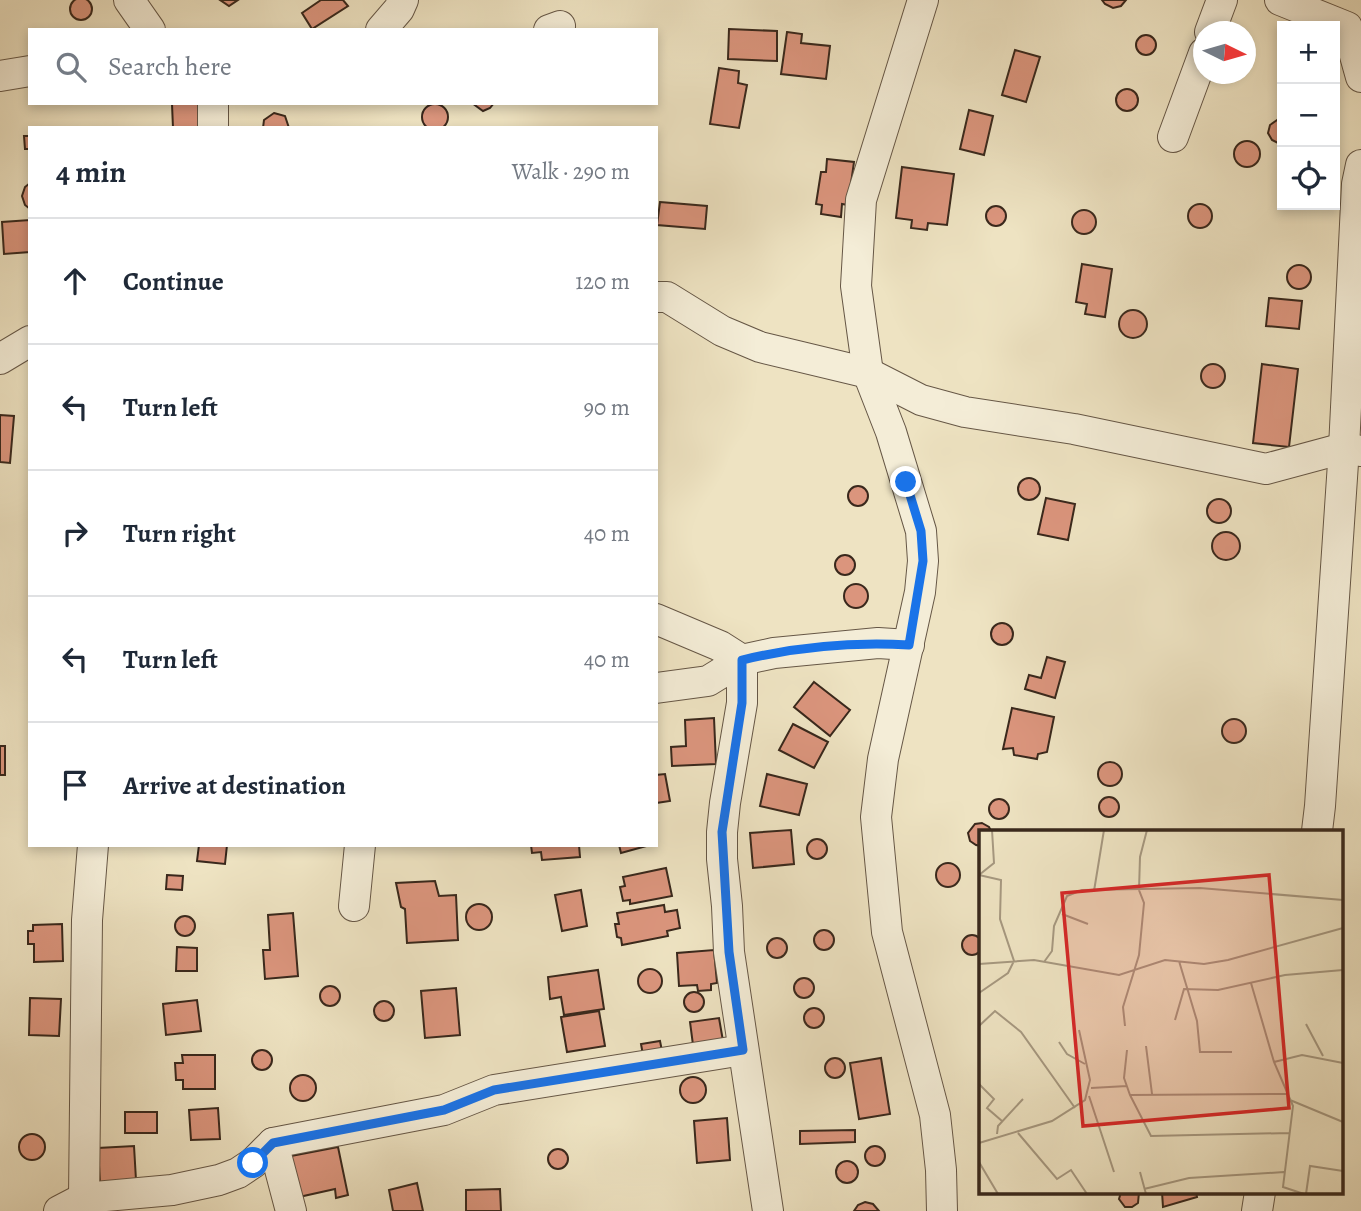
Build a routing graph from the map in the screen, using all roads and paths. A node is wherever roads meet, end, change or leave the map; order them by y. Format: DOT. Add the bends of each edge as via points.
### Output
graph roads {
  1 [pos="129,0"];
  2 [pos="403,0"];
  3 [pos="923,0"];
  4 [pos="1222,0"];
  5 [pos="1280,0"];
  6 [pos="1214,21"];
  7 [pos="149,28"];
  8 [pos="383,28"];
  9 [pos="28,71"];
  10 [pos="0,76"];
  11 [pos="1361,77"];
  12 [pos="1193,81"];
  13 [pos="213,105"];
  14 [pos="213,126"];
  15 [pos="1173,137"];
  16 [pos="1360,178"];
  17 [pos="658,297"];
  18 [pos="28,342"];
  19 [pos="0,359"];
  20 [pos="868,373"];
  21 [pos="1353,449"];
  22 [pos="658,620"];
  23 [pos="909,645"];
  24 [pos="742,660"];
  25 [pos="658,688"];
  26 [pos="1317,830"];
  27 [pos="93,847"];
  28 [pos="360,847"];
  29 [pos="354,906"];
  30 [pos="743,1050"];
  31 [pos="273,1143"];
  32 [pos="71,1204"];
  33 [pos="291,1211"];
  34 [pos="768,1211"];
  35 [pos="942,1211"];
  1 -- 7 [label="street"];
  2 -- 8 [label="street"];
  3 -- 20 [label="street" via="861,200 856,286"];
  4 -- 6 [label="street"];
  5 -- 11 [label="street" via="1347,27"];
  9 -- 10 [label="street"];
  12 -- 15 [label="street"];
  13 -- 14 [label="street"];
  16 -- 21 [label="street"];
  17 -- 20 [label="street" via="667,297 722,331 760,347"];
  18 -- 19 [label="street"];
  20 -- 21 [label="street" via="921,400 965,412 1074,429 1266,469"];
  20 -- 23 [label="street" via="921,531 923,561"];
  21 -- 26 [label="street"];
  22 -- 24 [label="street"];
  23 -- 24 [label="street" via="853,645"];
  23 -- 35 [label="street" via="878,787 877,843 889,941 935,1115"];
  24 -- 25 [label="street" via="708,681"];
  24 -- 30 [label="street" via="742,703 722,832 729,952"];
  27 -- 32 [label="street"];
  28 -- 29 [label="street"];
  30 -- 31 [label="street" via="494,1090 444,1110"];
  30 -- 34 [label="street"];
  31 -- 32 [label="street" via="253,1163 219,1180"];
  31 -- 33 [label="street"];
}
